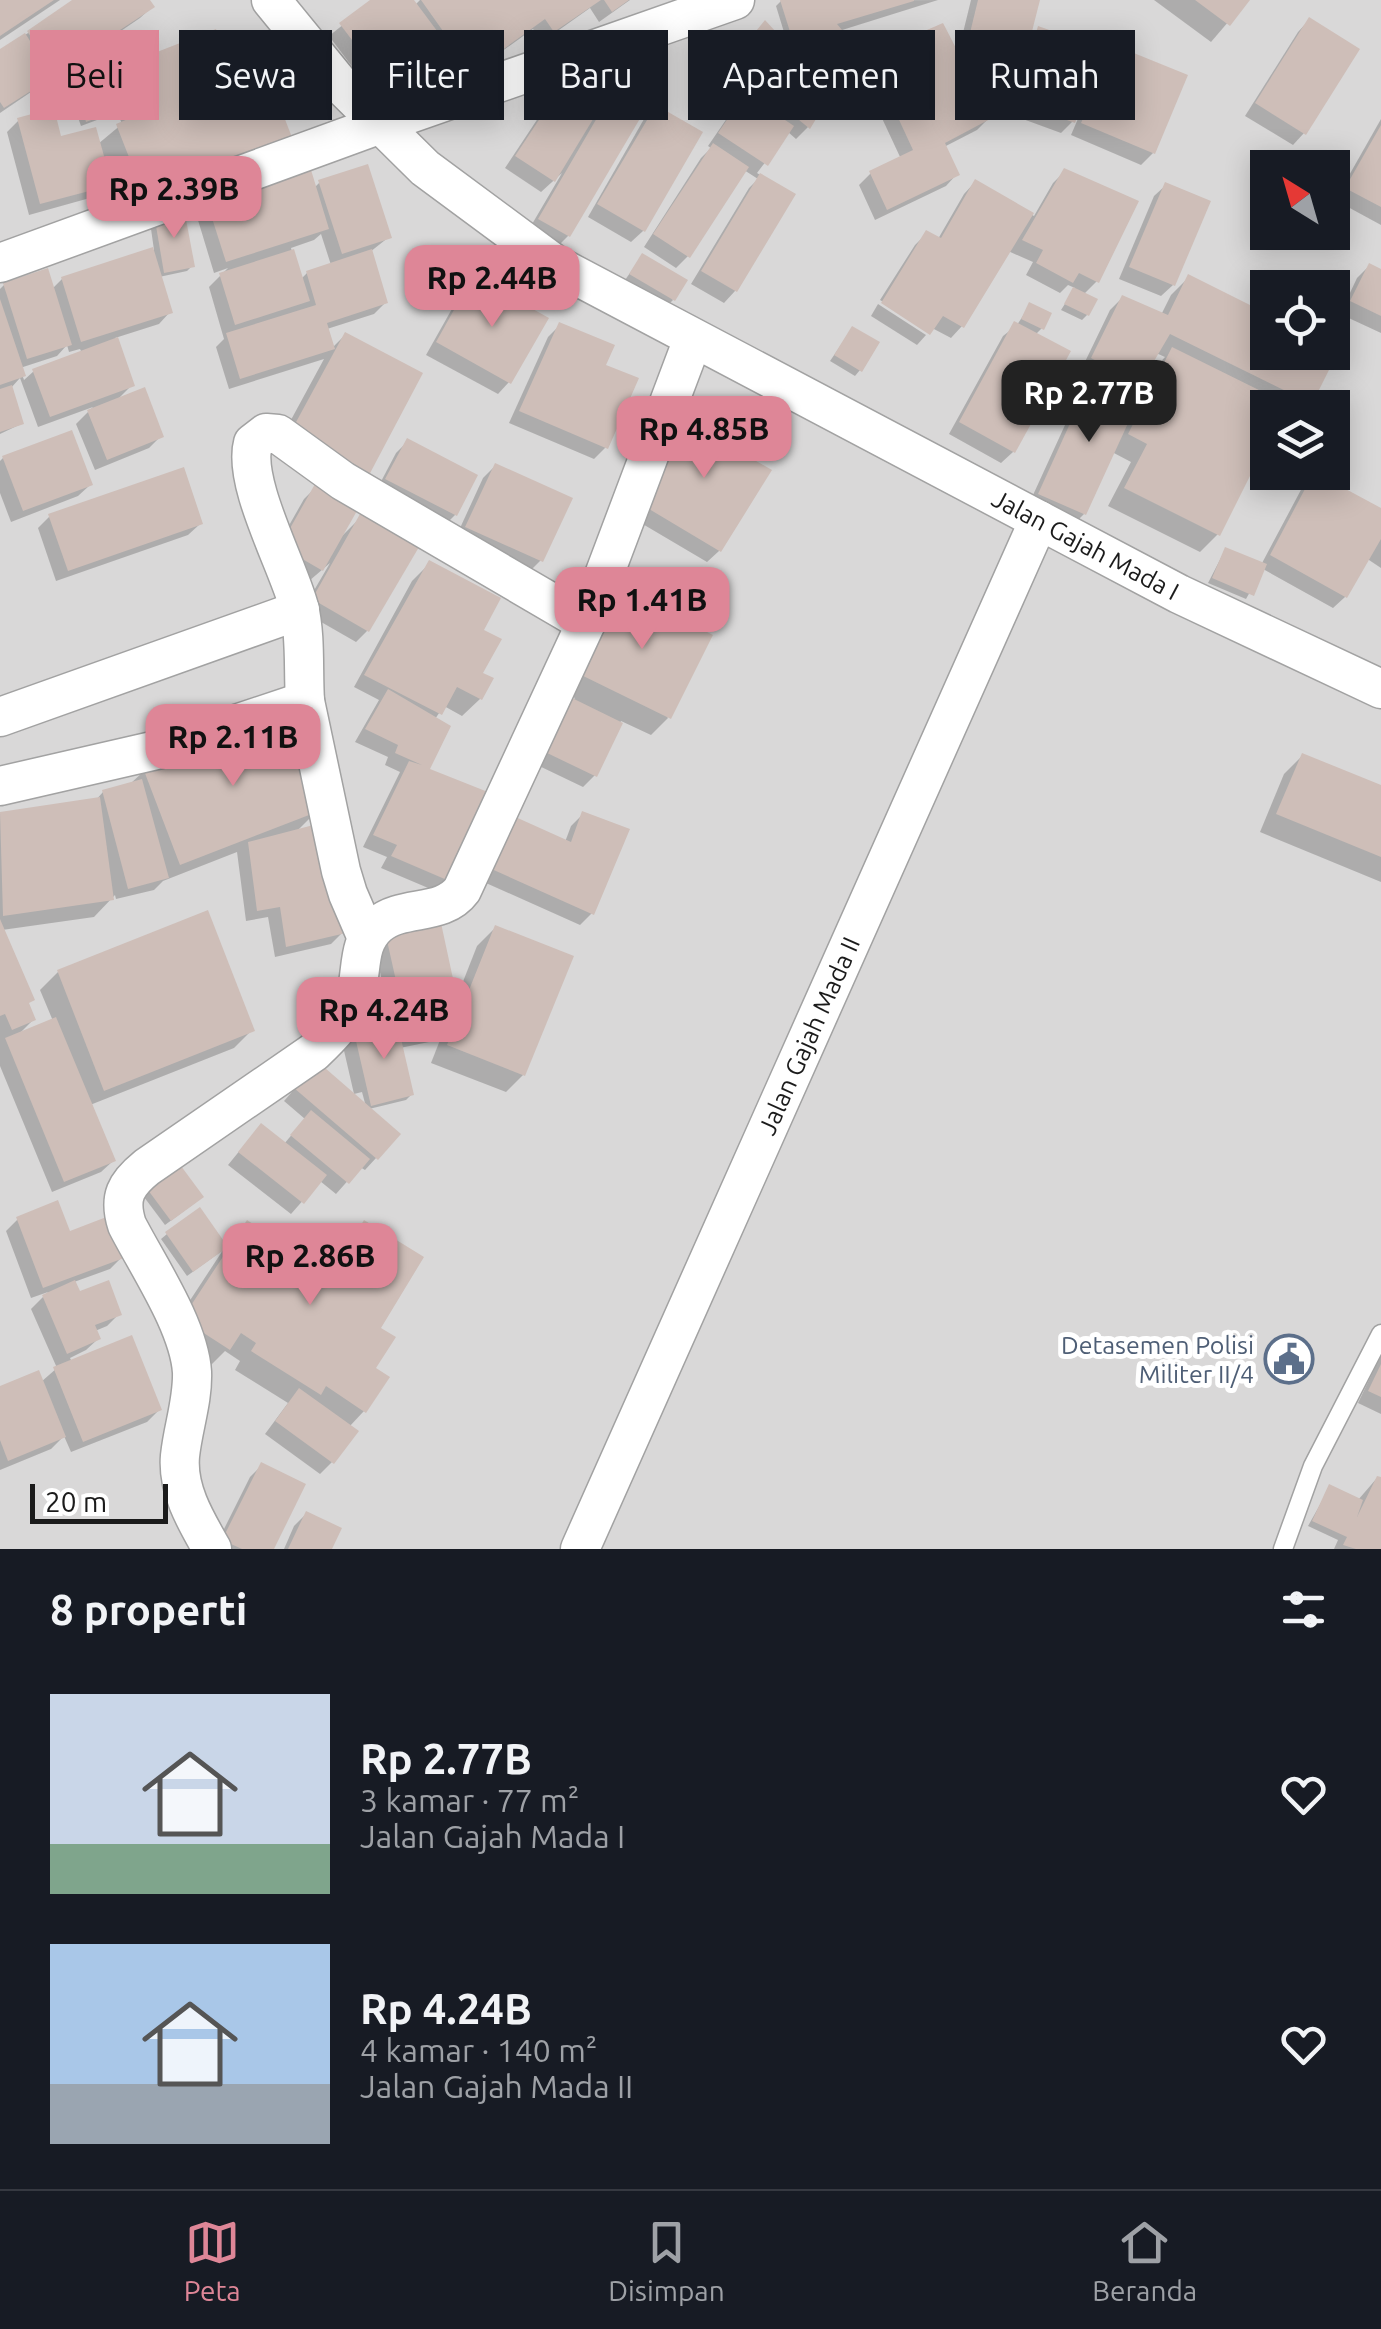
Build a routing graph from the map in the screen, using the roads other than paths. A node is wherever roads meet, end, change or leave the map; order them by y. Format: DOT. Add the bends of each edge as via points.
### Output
graph roads {
  1 [pos="271,0"];
  2 [pos="715,3"];
  3 [pos="380,124"];
  4 [pos="0,263"];
  5 [pos="693,339"];
  6 [pos="1039,520"];
  7 [pos="300,610"];
  8 [pos="586,623"];
  9 [pos="1381,689"];
  10 [pos="305,701"];
  11 [pos="0,717"];
  12 [pos="0,786"];
  13 [pos="367,938"];
  14 [pos="1381,1334"];
  15 [pos="212,1549"];
  16 [pos="580,1549"];
  17 [pos="1283,1549"];
  1 -- 3 [label="street, Jalan Gajah Mada I"];
  2 -- 3 [label="street"];
  3 -- 4 [label="street"];
  3 -- 5 [label="street, Jalan Gajah Mada I" via="425,168 556,265"];
  5 -- 6 [label="street, Jalan Gajah Mada I"];
  5 -- 8 [label="street"];
  6 -- 9 [label="street, Jalan Gajah Mada I"];
  6 -- 16 [label="street, Jalan Gajah Mada II"];
  7 -- 8 [label="street" via="252,463 254,443 266,432"];
  7 -- 10 [label="street"];
  7 -- 11 [label="street"];
  8 -- 13 [label="street" via="458,896 395,913"];
  10 -- 12 [label="street" via="160,749"];
  10 -- 13 [label="street" via="344,882"];
  13 -- 15 [label="street" via="356,993 334,1034 147,1166 122,1199 127,1224 184,1337 192,1370 180,1458 183,1490"];
  14 -- 17 [label="lane" via="1313,1466"];
}
